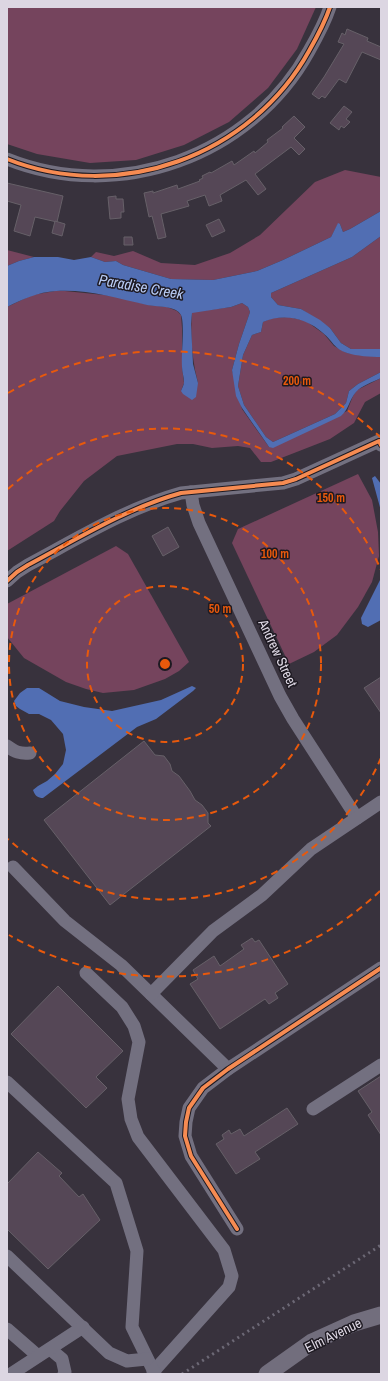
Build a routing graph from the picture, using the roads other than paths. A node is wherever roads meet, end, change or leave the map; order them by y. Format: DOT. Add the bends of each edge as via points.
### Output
graph roads {
  1 [pos="330,7"];
  2 [pos="7,159"];
  3 [pos="380,442"];
  4 [pos="191,492"];
  5 [pos="7,581"];
  6 [pos="7,746"];
  7 [pos="30,753"];
  8 [pos="381,802"];
  9 [pos="357,818"];
  10 [pos="13,867"];
  11 [pos="381,968"];
  12 [pos="86,973"];
  13 [pos="151,994"];
  14 [pos="381,1065"];
  15 [pos="228,1069"];
  16 [pos="7,1082"];
  17 [pos="313,1109"];
  18 [pos="236,1229"];
  19 [pos="7,1256"];
  20 [pos="381,1315"];
  21 [pos="82,1327"];
  22 [pos="7,1329"];
  23 [pos="50,1349"];
  24 [pos="38,1356"];
  25 [pos="147,1359"];
  26 [pos="154,1373"];
  27 [pos="11,1374"];
  28 [pos="64,1374"];
  29 [pos="267,1374"];
  1 -- 2 [label="street" via="305,59 284,89 261,112 236,131 191,157 140,172 91,176 41,170"];
  3 -- 4 [label="street" via="284,482"];
  4 -- 5 [label="street" via="143,506 28,565"];
  4 -- 9 [label="street, Andrew Street" via="199,524 280,696"];
  6 -- 7 [label="street" via="15,752"];
  8 -- 9 [label="street"];
  9 -- 13 [label="street" via="311,849 262,895 213,931"];
  10 -- 13 [label="street" via="65,920 121,965"];
  11 -- 15 [label="street"];
  12 -- 26 [label="street" via="122,1007 134,1026 139,1042 128,1099 131,1119 138,1137 224,1250 232,1276 229,1287"];
  13 -- 15 [label="street"];
  14 -- 17 [label="street"];
  15 -- 18 [label="street" via="203,1088 189,1108 185,1136 191,1156"];
  16 -- 25 [label="street" via="116,1183 137,1251 132,1327"];
  19 -- 21 [label="street"];
  20 -- 29 [label="main road, Elm Avenue" via="354,1323 312,1342"];
  21 -- 23 [label="street"];
  21 -- 25 [label="street" via="118,1357 127,1361"];
  22 -- 24 [label="street"];
  23 -- 24 [label="street"];
  23 -- 28 [label="street" via="62,1359"];
  24 -- 27 [label="street"];
  25 -- 26 [label="street"];
}
